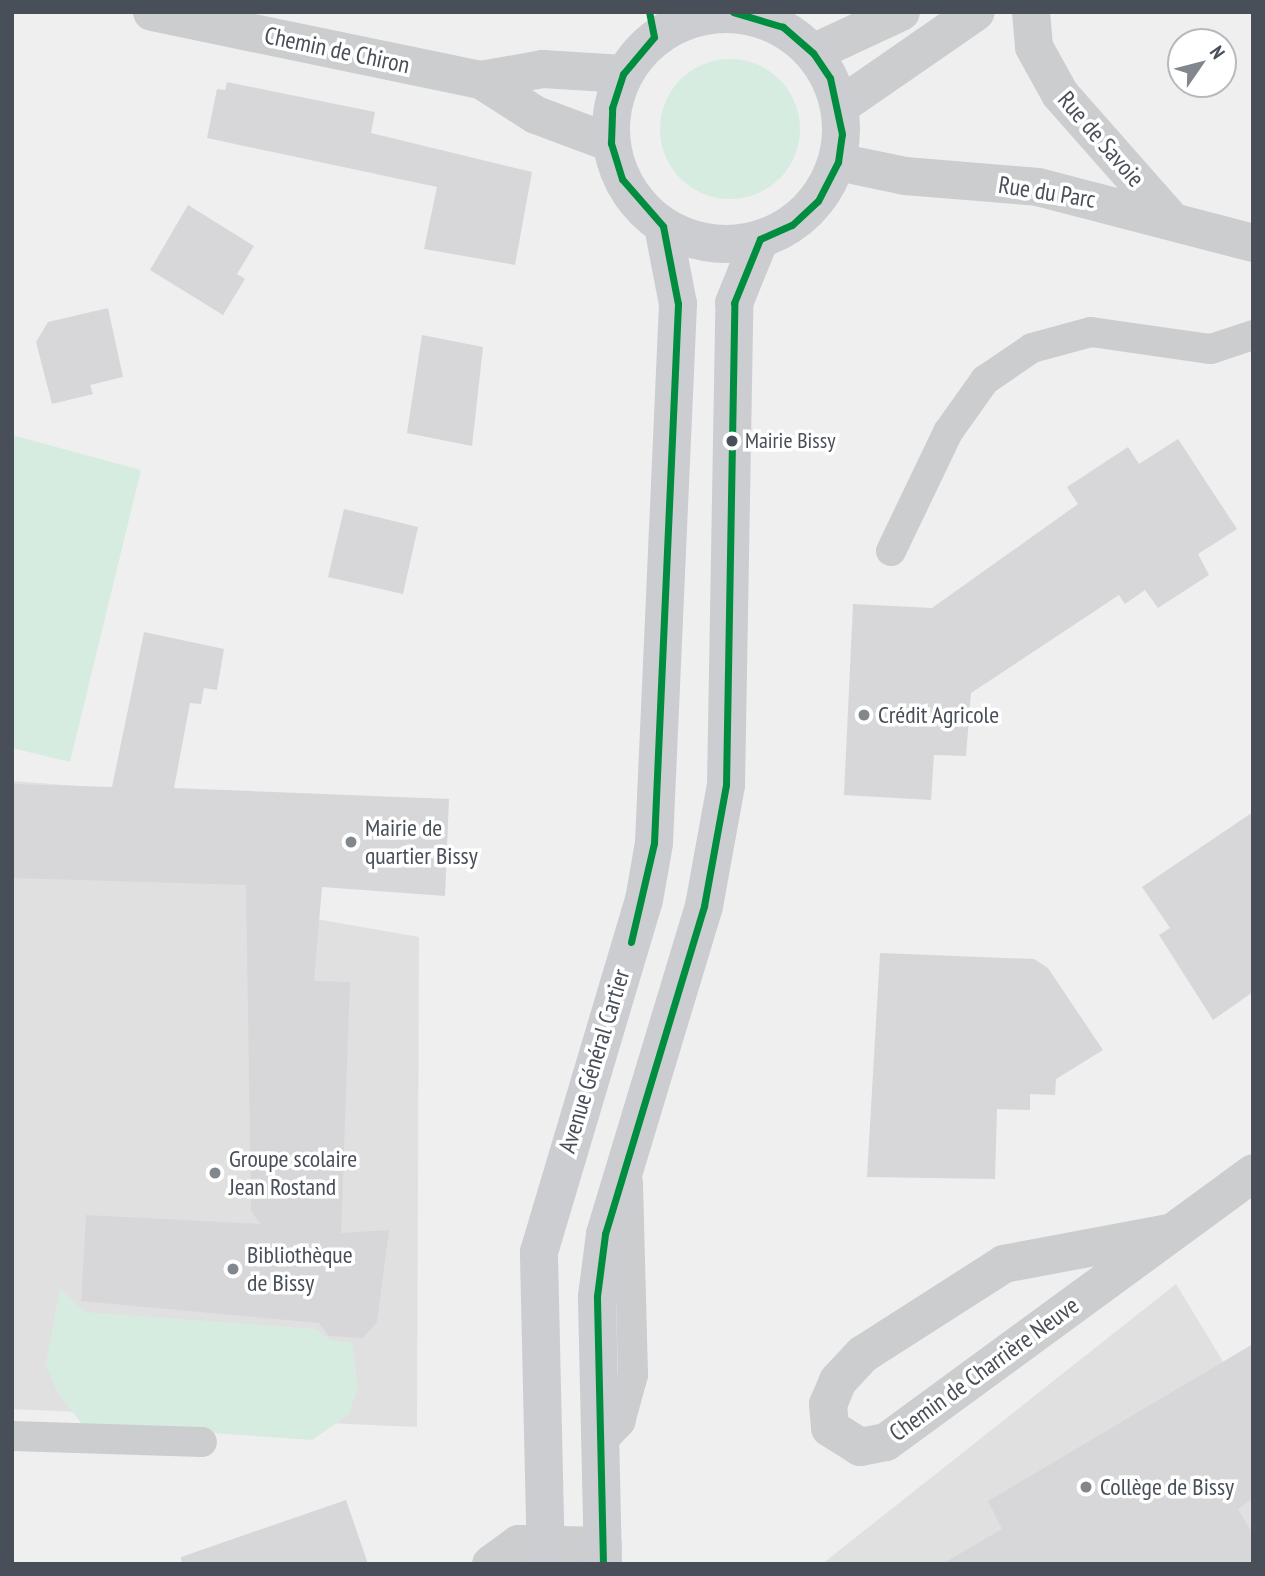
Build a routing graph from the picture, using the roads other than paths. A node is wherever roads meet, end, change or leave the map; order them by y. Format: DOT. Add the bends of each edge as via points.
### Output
graph roads {
  1 [pos="152,12"];
  2 [pos="901,12"];
  3 [pos="976,12"];
  4 [pos="1031,12"];
  5 [pos="732,13"];
  6 [pos="652,25"];
  7 [pos="813,52"];
  8 [pos="623,74"];
  9 [pos="481,80"];
  10 [pos="840,106"];
  11 [pos="611,143"];
  12 [pos="838,162"];
  13 [pos="1171,220"];
  14 [pos="663,226"];
  15 [pos="761,239"];
  16 [pos="1253,243"];
  17 [pos="1253,335"];
  18 [pos="891,551"];
  19 [pos="627,1155"];
  20 [pos="1253,1173"];
  21 [pos="551,1201"];
  22 [pos="607,1217"];
  23 [pos="1169,1233"];
  24 [pos="12,1436"];
  25 [pos="202,1442"];
  26 [pos="601,1442"];
  27 [pos="547,1555"];
  28 [pos="603,1555"];
  29 [pos="491,1564"];
  1 -- 9 [label="street, Chemin de Chiron"];
  2 -- 7 [label="street"];
  3 -- 10 [label="street"];
  4 -- 13 [label="street, Rue de Savoie" via="1034,47 1060,94"];
  5 -- 6 [label="main road"];
  5 -- 7 [label="main road" via="783,27"];
  6 -- 8 [label="main road"];
  7 -- 10 [label="main road"];
  8 -- 9 [label="street, Chemin de Chiron" via="543,69"];
  8 -- 11 [label="main road" via="612,108"];
  9 -- 11 [label="street, Chemin de Chiron" via="536,115"];
  10 -- 12 [label="main road"];
  11 -- 14 [label="main road" via="622,179"];
  12 -- 13 [label="street, Rue du Parc" via="905,176 1038,187"];
  12 -- 15 [label="main road" via="818,201 792,225"];
  13 -- 16 [label="street, Rue du Parc"];
  14 -- 15 [label="main road" via="716,243"];
  14 -- 21 [label="main road, Avenue Général Cartier" via="678,304 654,843 644,900"];
  15 -- 19 [label="main road" via="734,303 726,785 704,906"];
  17 -- 18 [label="lane" via="1211,349 1091,332 1032,348 985,380 963,411"];
  19 -- 22 [label="main road"];
  19 -- 26 [label="lane" via="634,1375 620,1422"];
  20 -- 23 [label="street, Chemin de Charrière Neuve"];
  21 -- 22 [label="main road"];
  21 -- 27 [label="main road, Avenue Général Cartier" via="539,1252"];
  22 -- 26 [label="main road" via="597,1296"];
  23 -- 23 [label="street, Chemin de Charrière Neuve" via="886,1442 860,1447 830,1428 828,1404 838,1381 863,1354 1004,1264"];
  24 -- 25 [label="lane"];
  26 -- 28 [label="main road"];
  27 -- 28 [label="street"];
  27 -- 29 [label="street" via="519,1544"];
}
